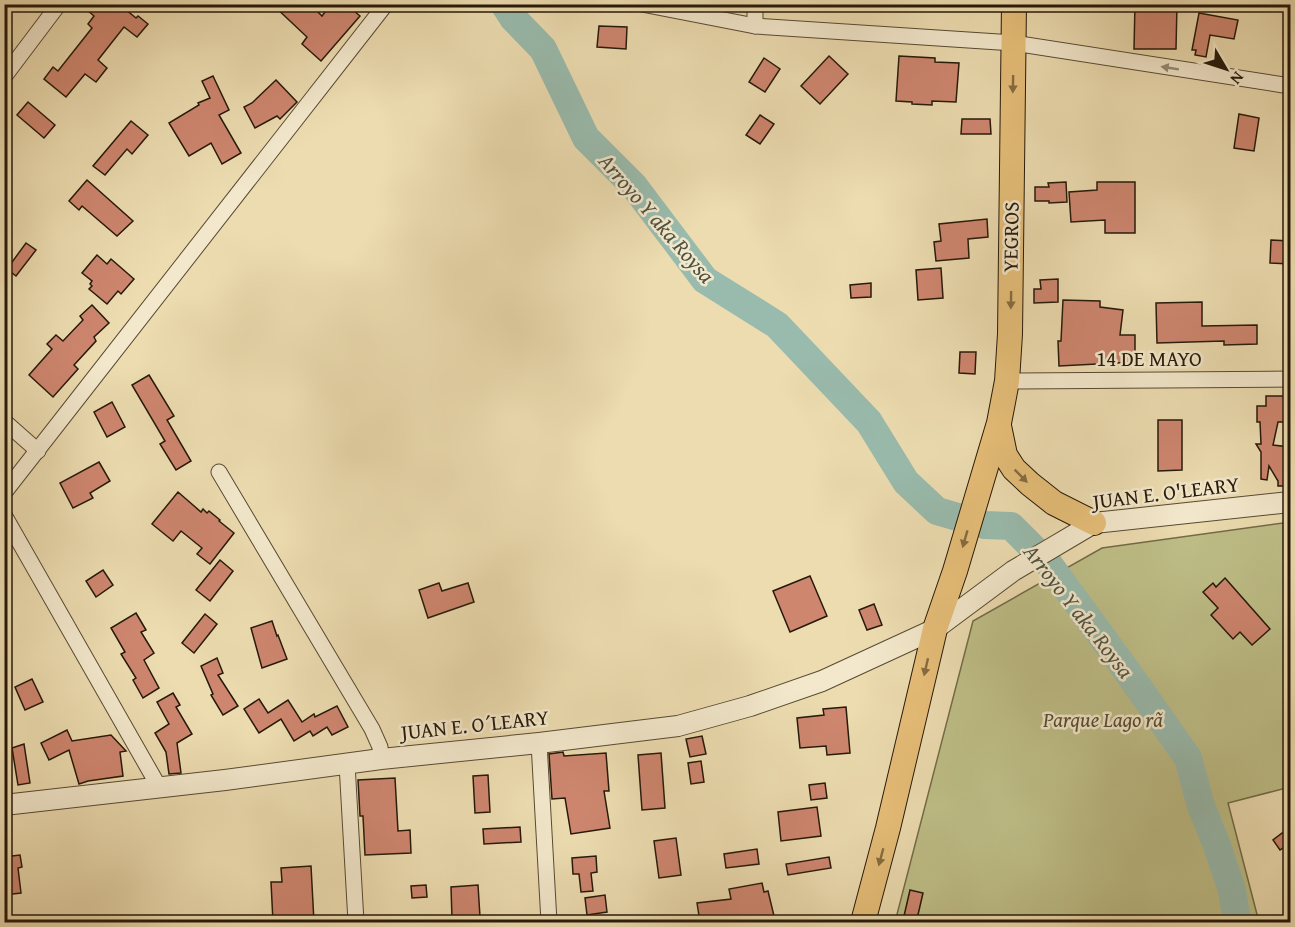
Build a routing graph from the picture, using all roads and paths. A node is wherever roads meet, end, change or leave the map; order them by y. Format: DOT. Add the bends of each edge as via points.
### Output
graph roads {
  1 [pos="59,4"];
  2 [pos="642,4"];
  3 [pos="755,4"];
  4 [pos="1014,4"];
  5 [pos="381,6"];
  6 [pos="755,26"];
  7 [pos="1014,43"];
  8 [pos="4,77"];
  9 [pos="1290,86"];
  10 [pos="1290,379"];
  11 [pos="1007,381"];
  12 [pos="4,421"];
  13 [pos="999,423"];
  14 [pos="38,451"];
  15 [pos="219,472"];
  16 [pos="4,493"];
  17 [pos="1290,502"];
  18 [pos="4,515"];
  19 [pos="1094,523"];
  20 [pos="935,629"];
  21 [pos="539,743"];
  22 [pos="381,759"];
  23 [pos="347,764"];
  24 [pos="159,787"];
  25 [pos="4,805"];
  26 [pos="356,922"];
  27 [pos="549,922"];
  28 [pos="863,922"];
  1 -- 8 [label="street"];
  2 -- 6 [label="street"];
  3 -- 6 [label="street"];
  4 -- 7 [label="main road, YEGROS"];
  5 -- 14 [label="street"];
  6 -- 7 [label="street"];
  9 -- 7 [label="street, one-way"];
  7 -- 11 [label="main road, YEGROS, one-way"];
  10 -- 11 [label="street, 14 DE MAYO"];
  11 -- 13 [label="main road, YEGROS"];
  12 -- 14 [label="street"];
  13 -- 19 [label="main road, one-way" via="1005,455 1014,469 1054,503"];
  13 -- 20 [label="main road, YEGROS, one-way"];
  14 -- 16 [label="street"];
  15 -- 22 [label="street" via="372,729"];
  17 -- 19 [label="street, JUAN E. O'LEARY"];
  18 -- 24 [label="street"];
  19 -- 20 [label="street, JUAN E. O'LEARY" via="1013,571"];
  20 -- 21 [label="street, JUAN E. O´LEARY" via="822,681 750,706 678,726"];
  20 -- 28 [label="main road, YEGROS, one-way"];
  21 -- 22 [label="street, JUAN E. O´LEARY"];
  21 -- 27 [label="street"];
  22 -- 23 [label="street, JUAN E. O´LEARY"];
  23 -- 24 [label="street, JUAN E. O´LEARY"];
  23 -- 26 [label="street"];
  24 -- 25 [label="street, JUAN E. O´LEARY"];
}
